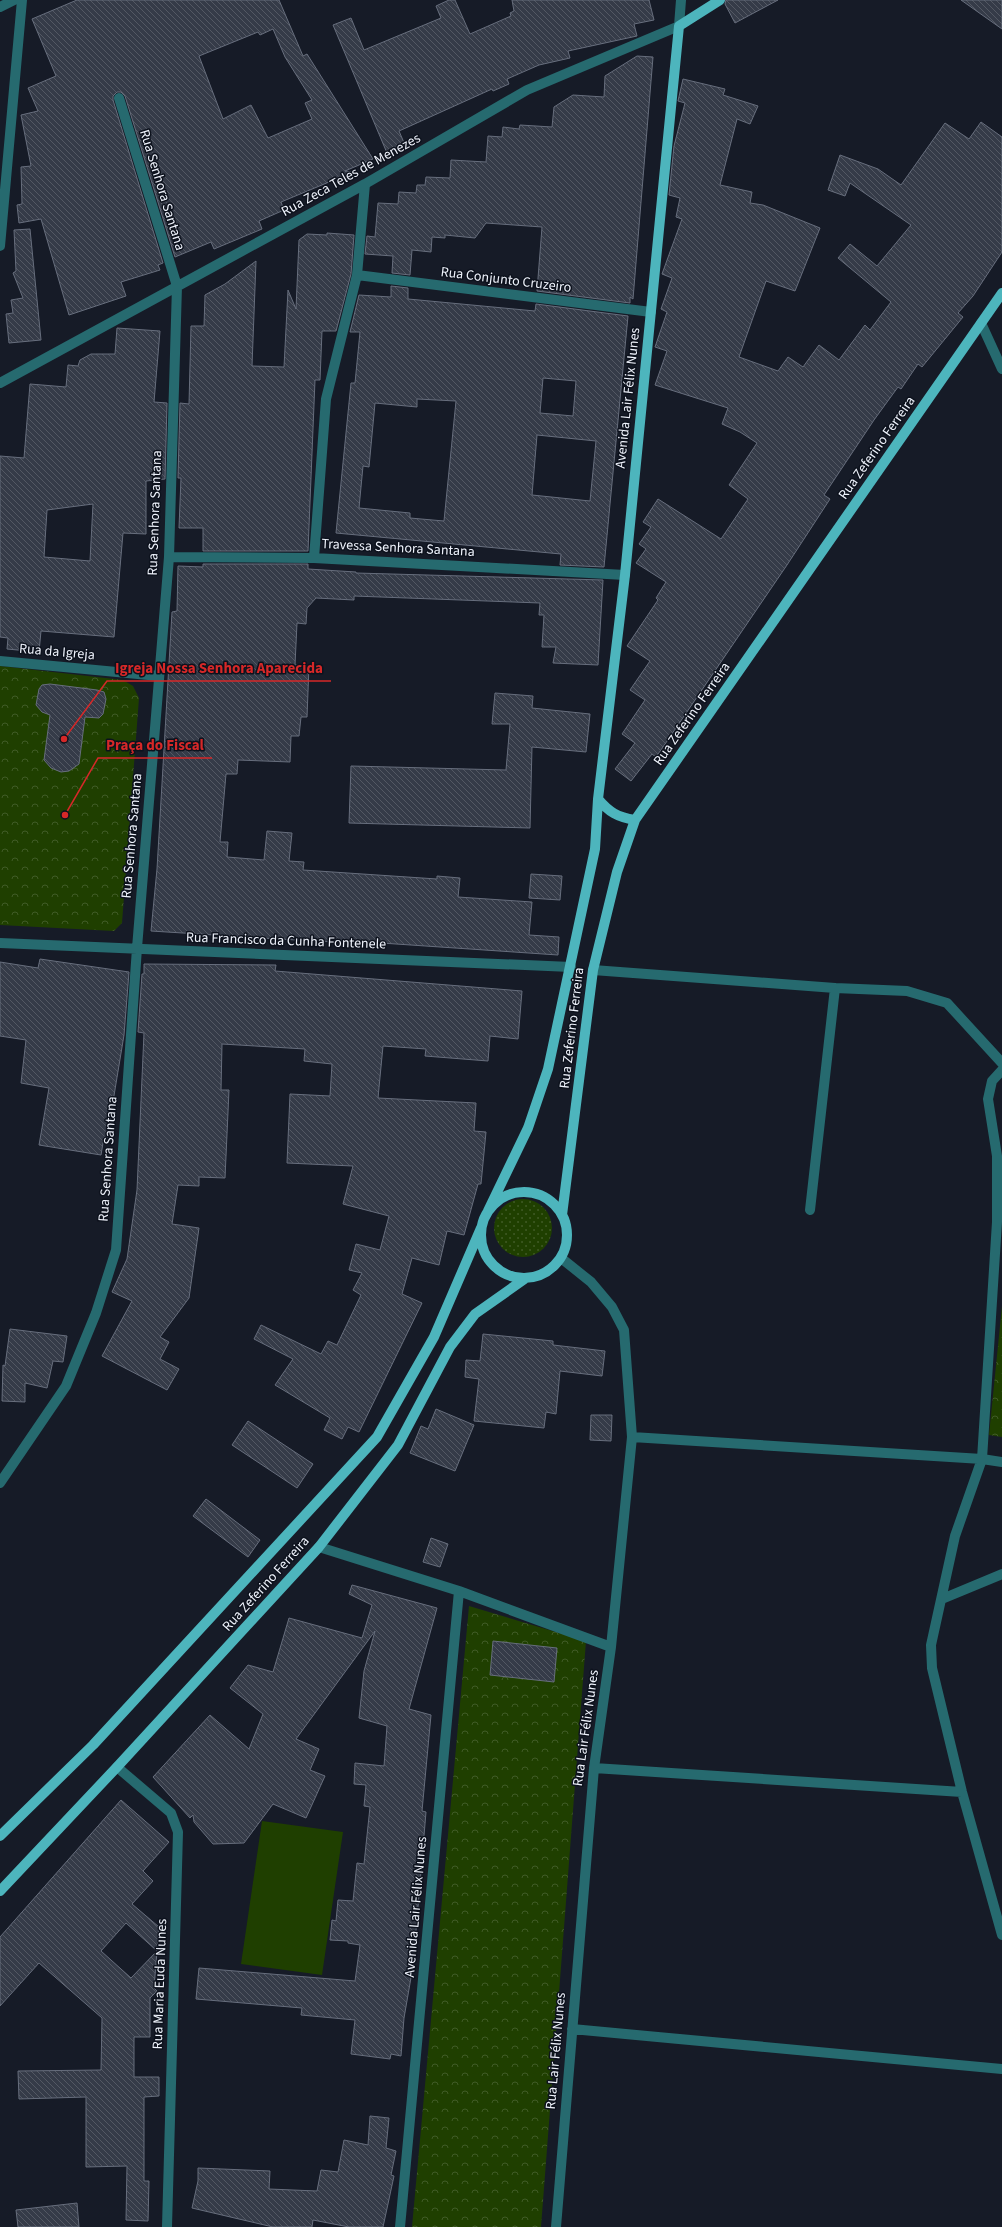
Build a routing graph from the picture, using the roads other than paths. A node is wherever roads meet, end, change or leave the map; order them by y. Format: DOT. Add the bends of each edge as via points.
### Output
graph roads {
  1 [pos="14,0"];
  2 [pos="22,0"];
  3 [pos="681,0"];
  4 [pos="720,0"];
  5 [pos="0,7"];
  6 [pos="679,26"];
  7 [pos="119,98"];
  8 [pos="365,184"];
  9 [pos="0,246"];
  10 [pos="357,275"];
  11 [pos="177,286"];
  12 [pos="1002,294"];
  13 [pos="651,312"];
  14 [pos="981,323"];
  15 [pos="1002,369"];
  16 [pos="0,383"];
  17 [pos="169,557"];
  18 [pos="314,558"];
  19 [pos="625,575"];
  20 [pos="0,661"];
  21 [pos="159,676"];
  22 [pos="598,798"];
  23 [pos="635,820"];
  24 [pos="0,943"];
  25 [pos="137,948"];
  26 [pos="571,967"];
  27 [pos="593,970"];
  28 [pos="835,988"];
  29 [pos="1002,1063"];
  30 [pos="1002,1070"];
  31 [pos="810,1210"];
  32 [pos="488,1211"];
  33 [pos="562,1215"];
  34 [pos="1000,1223"];
  35 [pos="481,1228"];
  36 [pos="561,1258"];
  37 [pos="526,1278"];
  38 [pos="632,1437"];
  39 [pos="982,1459"];
  40 [pos="1002,1462"];
  41 [pos="0,1483"];
  42 [pos="319,1547"];
  43 [pos="1002,1574"];
  44 [pos="459,1591"];
  45 [pos="942,1600"];
  46 [pos="611,1647"];
  47 [pos="117,1767"];
  48 [pos="594,1768"];
  49 [pos="962,1792"];
  50 [pos="0,1836"];
  51 [pos="0,1890"];
  52 [pos="1002,1935"];
  53 [pos="572,2029"];
  54 [pos="1002,2069"];
  55 [pos="167,2227"];
  56 [pos="400,2227"];
  57 [pos="556,2227"];
  1 -- 5 [label="street"];
  2 -- 9 [label="street"];
  3 -- 6 [label="street, Avenida Lair Félix Nunes"];
  4 -- 6 [label="main road, Rua Zeca Teles de Menezes"];
  6 -- 8 [label="street, Rua Zeca Teles de Menezes" via="527,90"];
  6 -- 13 [label="main road, Avenida Lair Félix Nunes"];
  7 -- 11 [label="street, Rua Senhora Santana"];
  8 -- 10 [label="street"];
  8 -- 11 [label="street, Rua Zeca Teles de Menezes"];
  10 -- 13 [label="street, Rua Conjunto Cruzeiro"];
  10 -- 18 [label="street" via="326,399"];
  11 -- 16 [label="street, Rua Zeca Teles de Menezes"];
  11 -- 17 [label="street, Rua Senhora Santana"];
  12 -- 14 [label="main road, Rua Zeferino Ferreira"];
  13 -- 19 [label="main road, Avenida Lair Félix Nunes"];
  14 -- 15 [label="street"];
  14 -- 23 [label="main road, Rua Zeferino Ferreira"];
  17 -- 18 [label="street, Travessa Senhora Santana"];
  17 -- 21 [label="street, Rua Senhora Santana"];
  18 -- 19 [label="street, Travessa Senhora Santana"];
  19 -- 22 [label="main road, Avenida Lair Félix Nunes"];
  20 -- 21 [label="street, Rua da Igreja"];
  21 -- 25 [label="street, Rua Senhora Santana"];
  22 -- 23 [label="main road" via="608,811 620,818"];
  22 -- 26 [label="main road, Rua Zeferino Ferreira" via="595,849"];
  23 -- 27 [label="main road, Rua Zeferino Ferreira" via="617,872"];
  24 -- 25 [label="street, Rua Francisco da Cunha Fontenele"];
  25 -- 26 [label="street, Rua Francisco da Cunha Fontenele"];
  25 -- 41 [label="street, Rua Senhora Santana" via="116,1250 96,1313 66,1386"];
  26 -- 32 [label="main road, Rua Zeferino Ferreira" via="548,1069 528,1128"];
  27 -- 28 [label="street"];
  27 -- 33 [label="main road, Rua Zeferino Ferreira"];
  28 -- 29 [label="street" via="907,991 947,1003"];
  28 -- 31 [label="street"];
  30 -- 34 [label="street" via="992,1081 988,1098 997,1156"];
  32 -- 33 [label="main road" via="499,1200 512,1194 527,1192 541,1195 554,1203"];
  32 -- 35 [label="main road"];
  33 -- 36 [label="main road" via="567,1231 566,1245"];
  34 -- 39 [label="street"];
  35 -- 37 [label="main road" via="481,1241 492,1264 501,1272 513,1277"];
  35 -- 50 [label="main road, Rua Zeferino Ferreira" via="434,1337 377,1437 93,1745"];
  36 -- 37 [label="main road" via="551,1269 539,1276"];
  36 -- 38 [label="street, Rua Lair Félix Nunes" via="591,1282 612,1307 624,1330"];
  37 -- 42 [label="main road, Rua Zeferino Ferreira" via="475,1314 450,1347 398,1445"];
  38 -- 39 [label="street"];
  38 -- 46 [label="street, Rua Lair Félix Nunes"];
  39 -- 40 [label="street"];
  39 -- 45 [label="street" via="955,1536"];
  42 -- 44 [label="street"];
  42 -- 47 [label="main road, Rua Zeferino Ferreira"];
  43 -- 45 [label="street"];
  44 -- 46 [label="street"];
  44 -- 56 [label="street, Avenida Lair Félix Nunes"];
  45 -- 49 [label="street" via="931,1645 932,1668"];
  46 -- 48 [label="street, Rua Lair Félix Nunes"];
  47 -- 51 [label="main road, Rua Zeferino Ferreira"];
  47 -- 55 [label="street, Rua Maria Euda Nunes" via="171,1813 178,1832"];
  48 -- 49 [label="street"];
  48 -- 53 [label="street, Rua Lair Félix Nunes"];
  49 -- 52 [label="street"];
  53 -- 54 [label="street"];
  53 -- 57 [label="street, Rua Lair Félix Nunes"];
}
